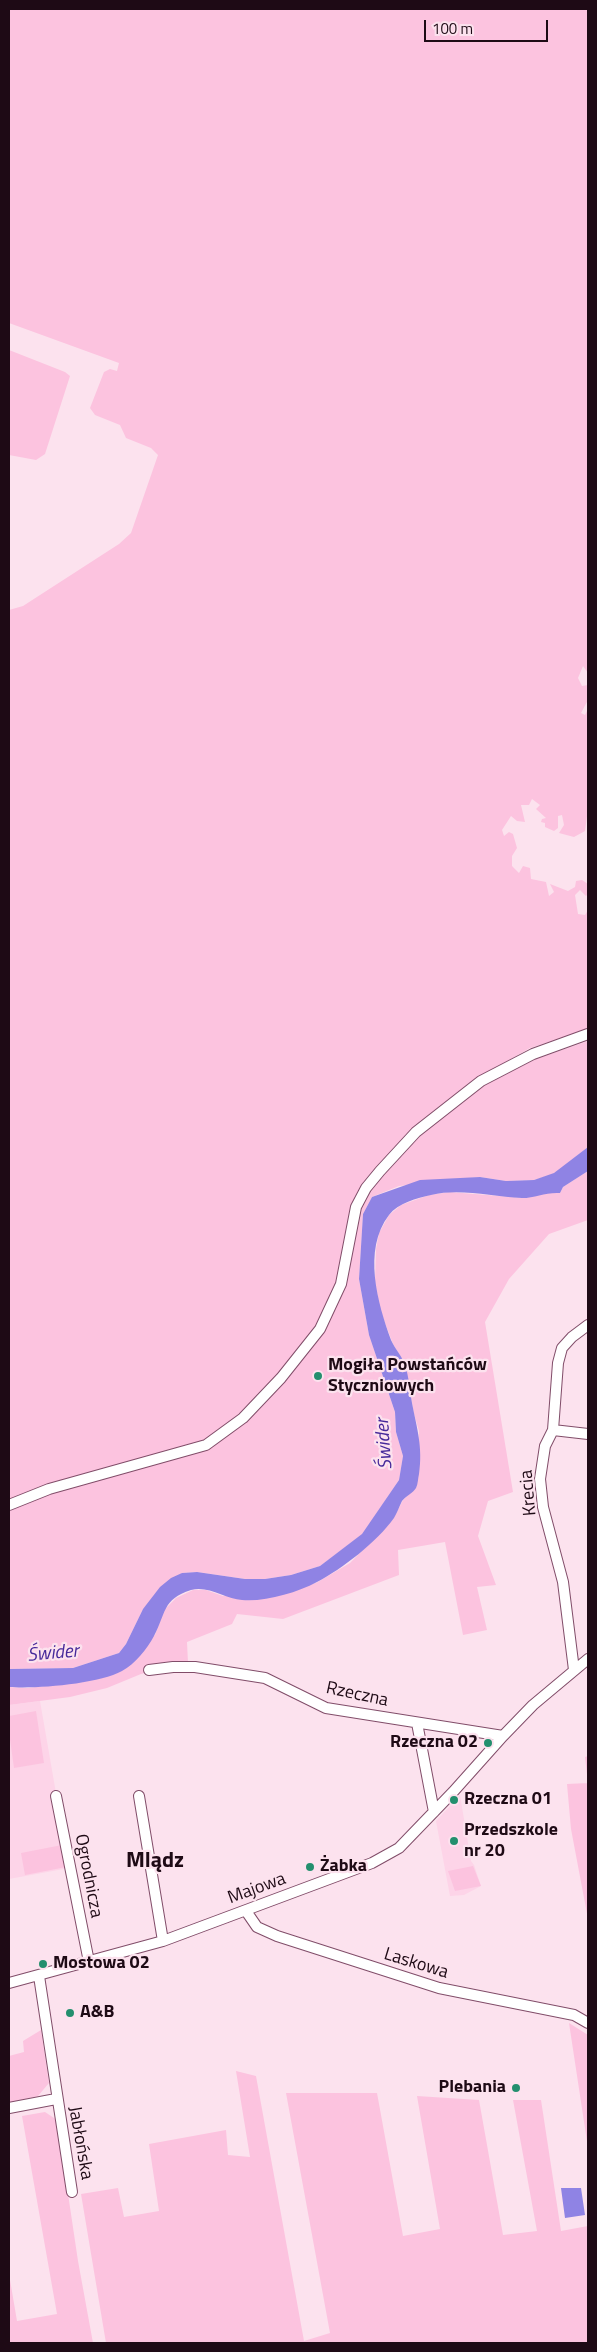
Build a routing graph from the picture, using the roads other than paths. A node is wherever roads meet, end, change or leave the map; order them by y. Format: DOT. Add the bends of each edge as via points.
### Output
graph roads {
  1 [pos="588,1034"];
  2 [pos="588,1325"];
  3 [pos="553,1430"];
  4 [pos="588,1434"];
  5 [pos="9,1505"];
  6 [pos="588,1659"];
  7 [pos="150,1670"];
  8 [pos="574,1670"];
  9 [pos="416,1723"];
  10 [pos="503,1736"];
  11 [pos="56,1796"];
  12 [pos="139,1796"];
  13 [pos="434,1812"];
  14 [pos="246,1911"];
  15 [pos="162,1941"];
  16 [pos="89,1962"];
  17 [pos="39,1976"];
  18 [pos="9,1983"];
  19 [pos="588,2023"];
  20 [pos="56,2100"];
  21 [pos="9,2108"];
  22 [pos="72,2192"];
  1 -- 5 [label="street" via="533,1054 482,1081 416,1132 380,1172 356,1207 341,1284 320,1329 282,1378 243,1418 206,1445 48,1489"];
  2 -- 3 [label="street, Krecia" via="562,1348"];
  3 -- 4 [label="street"];
  3 -- 8 [label="street, Krecia" via="546,1446 540,1479 544,1507 559,1559"];
  6 -- 8 [label="street, Majowa"];
  7 -- 9 [label="street, Rzeczna" via="195,1667 265,1678 326,1708"];
  8 -- 10 [label="street, Majowa"];
  9 -- 10 [label="street, Rzeczna"];
  9 -- 13 [label="street"];
  10 -- 13 [label="street, Majowa"];
  11 -- 16 [label="street, Ogrodnicza"];
  12 -- 15 [label="street"];
  13 -- 14 [label="street, Majowa" via="399,1848 372,1863"];
  14 -- 15 [label="street, Majowa"];
  14 -- 19 [label="street, Laskowa" via="257,1927 287,1940 439,1988 574,2015"];
  15 -- 16 [label="street, Majowa"];
  16 -- 17 [label="street, Majowa"];
  17 -- 18 [label="street, Majowa"];
  17 -- 20 [label="street, Jabłońska"];
  20 -- 21 [label="street, Jabłońska"];
  20 -- 22 [label="street, Jabłońska"];
}
